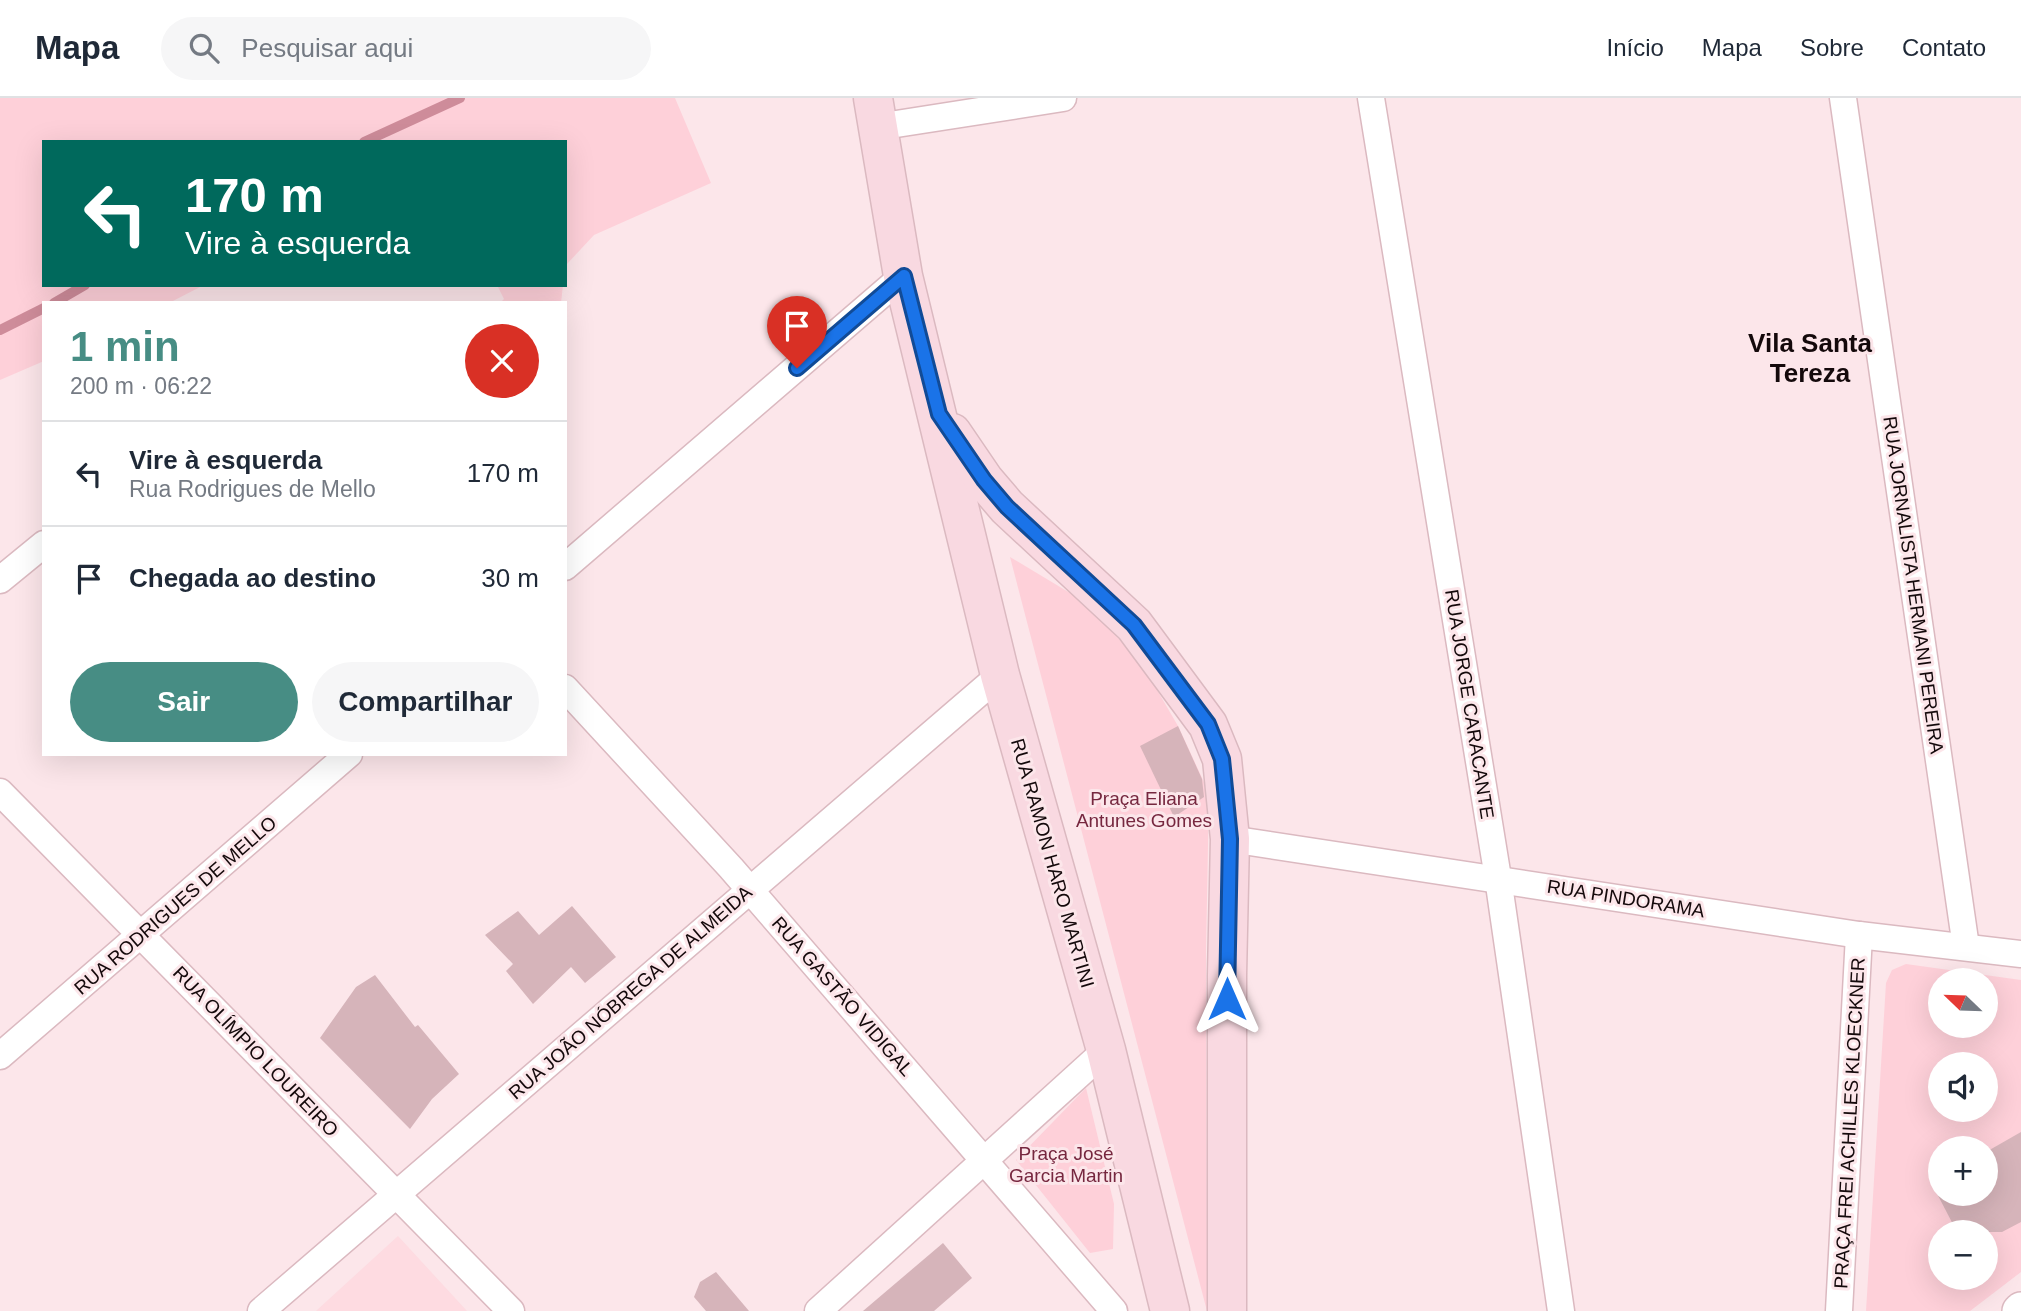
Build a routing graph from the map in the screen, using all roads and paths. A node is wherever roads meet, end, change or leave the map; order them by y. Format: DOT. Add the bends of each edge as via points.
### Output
graph roads {
  1 [pos="1063,98"];
  2 [pos="1371,98"];
  3 [pos="1843,98"];
  4 [pos="875,112"];
  5 [pos="904,276"];
  6 [pos="939,414"];
  7 [pos="1045,542"];
  8 [pos="42,546"];
  9 [pos="567,565"];
  10 [pos="976,575"];
  11 [pos="0,580"];
  12 [pos="1000,675"];
  13 [pos="567,690"];
  14 [pos="347,756"];
  15 [pos="0,792"];
  16 [pos="1230,839"];
  17 [pos="1498,878"];
  18 [pos="750,889"];
  19 [pos="143,934"];
  20 [pos="1859,935"];
  21 [pos="1966,947"];
  22 [pos="2021,954"];
  23 [pos="1106,1050"];
  24 [pos="0,1056"];
  25 [pos="985,1161"];
  26 [pos="394,1195"];
  27 [pos="261,1311"];
  28 [pos="511,1311"];
  29 [pos="818,1311"];
  30 [pos="1114,1311"];
  31 [pos="1170,1311"];
  32 [pos="1227,1311"];
  33 [pos="1561,1311"];
  34 [pos="1839,1311"];
  1 -- 4 [label="street"];
  2 -- 17 [label="street, RUA JORGE CARACANTE"];
  3 -- 21 [label="street, RUA JORNALISTA HERMANI PEREIRA"];
  4 -- 5 [label="main road, RUA RAMON HARO MARTINI"];
  5 -- 6 [label="main road, RUA RAMON HARO MARTINI"];
  5 -- 9 [label="street"];
  6 -- 7 [label="main road, RUA RAMON HARO MARTINI" via="984,480"];
  6 -- 10 [label="main road, RUA RAMON HARO MARTINI"];
  7 -- 10 [label="main road" via="1004,539 989,546"];
  7 -- 16 [label="main road, RUA RAMON HARO MARTINI" via="1134,625 1208,724 1222,759"];
  8 -- 11 [label="street"];
  10 -- 12 [label="main road, RUA RAMON HARO MARTINI"];
  12 -- 18 [label="street, RUA JOÃO NÓBREGA DE ALMEIDA"];
  12 -- 23 [label="main road, RUA RAMON HARO MARTINI"];
  13 -- 18 [label="street, RUA GASTÃO VIDIGAL"];
  14 -- 19 [label="street, RUA RODRIGUES DE MELLO"];
  15 -- 19 [label="street, RUA OLÍMPIO LOUREIRO"];
  16 -- 17 [label="street, RUA PINDORAMA"];
  16 -- 32 [label="main road, RUA RAMON HARO MARTINI"];
  17 -- 20 [label="street, RUA PINDORAMA"];
  17 -- 33 [label="street, RUA JORGE CARACANTE"];
  18 -- 25 [label="street, RUA GASTÃO VIDIGAL"];
  18 -- 26 [label="street, RUA JOÃO NÓBREGA DE ALMEIDA"];
  19 -- 24 [label="street, RUA RODRIGUES DE MELLO"];
  19 -- 26 [label="street, RUA OLÍMPIO LOUREIRO"];
  20 -- 21 [label="street, RUA PINDORAMA"];
  20 -- 34 [label="street, PRAÇA FREI ACHILLES KLOECKNER"];
  21 -- 22 [label="street, RUA PINDORAMA"];
  23 -- 25 [label="street"];
  23 -- 31 [label="main road, RUA RAMON HARO MARTINI"];
  25 -- 29 [label="street"];
  25 -- 30 [label="street, RUA GASTÃO VIDIGAL"];
  26 -- 27 [label="street, RUA JOÃO NÓBREGA DE ALMEIDA"];
  26 -- 28 [label="street, RUA OLÍMPIO LOUREIRO"];
}
